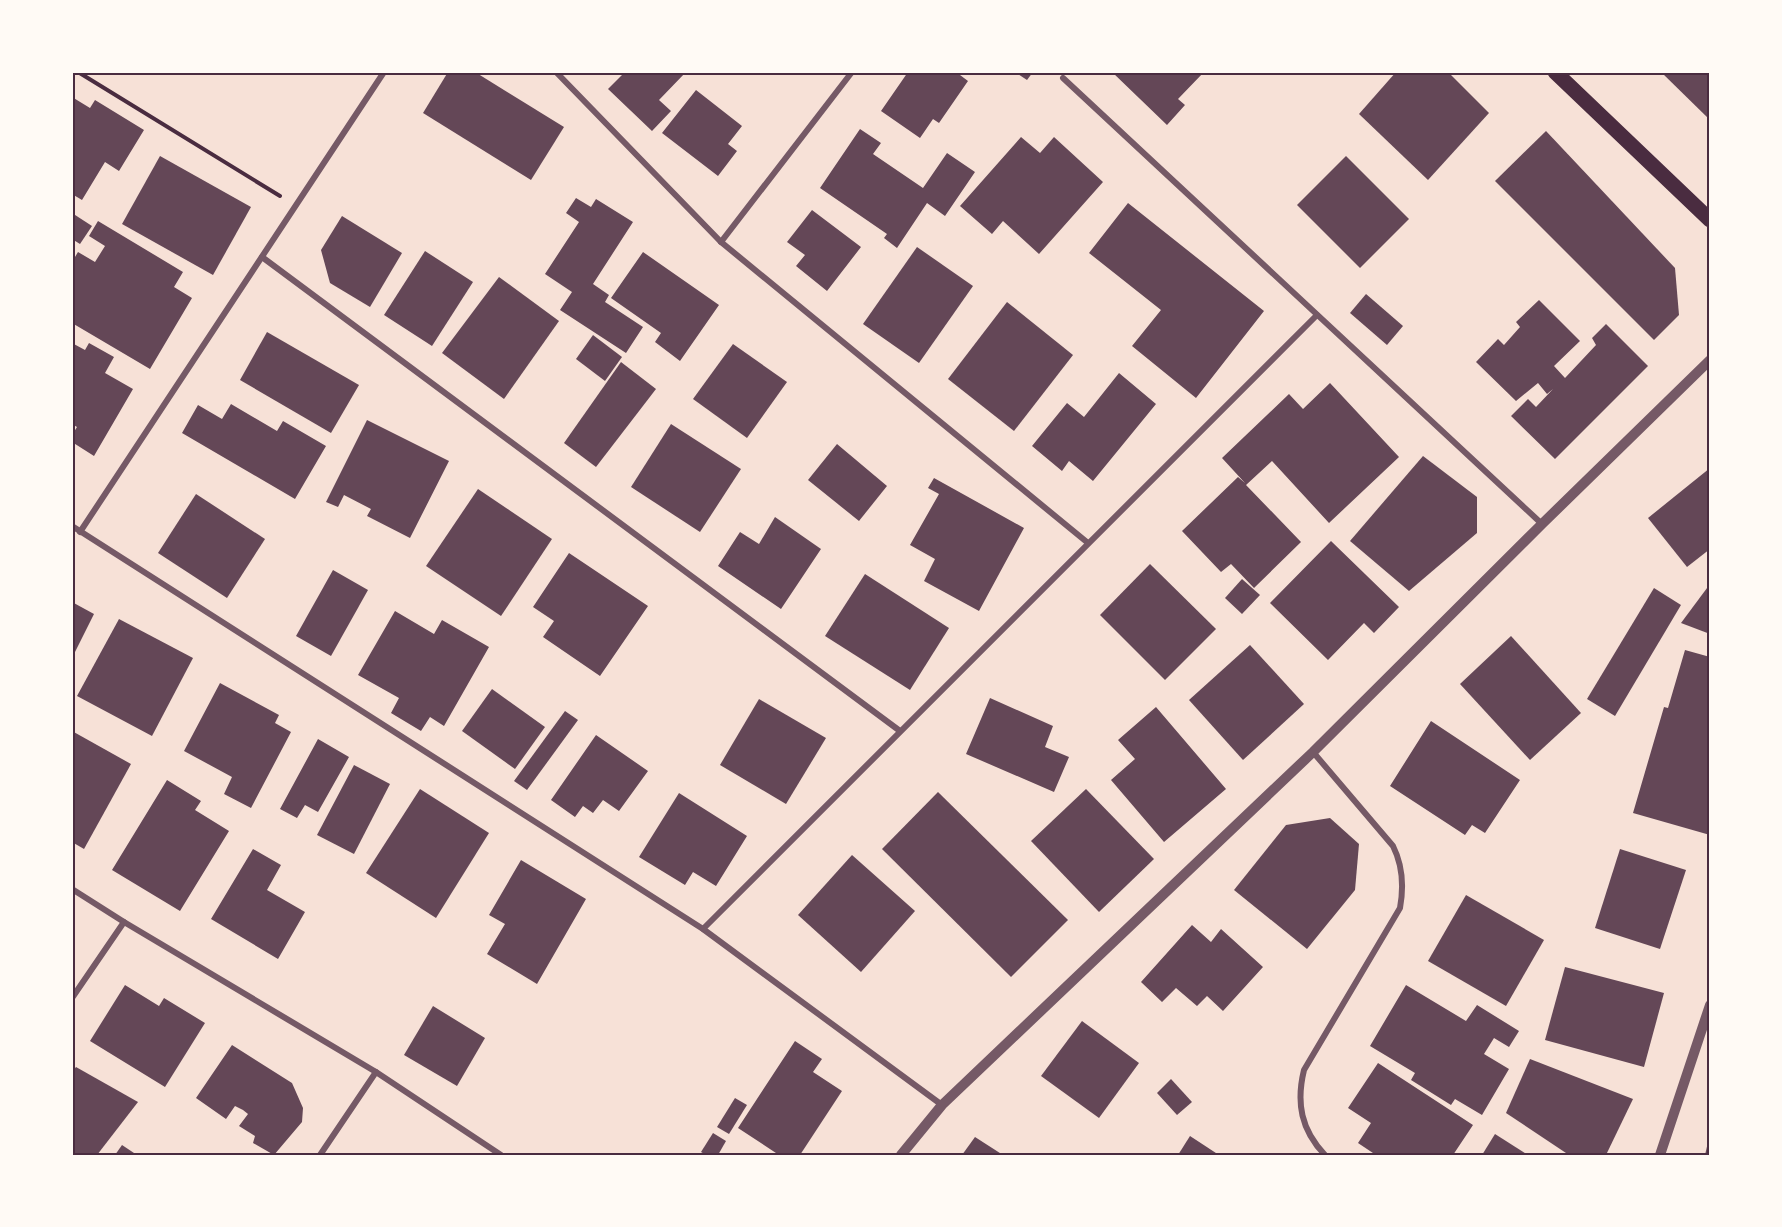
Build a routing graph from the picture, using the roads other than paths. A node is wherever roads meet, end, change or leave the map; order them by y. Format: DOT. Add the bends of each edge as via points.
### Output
graph roads {
  1 [pos="384,72"];
  2 [pos="556,72"];
  3 [pos="852,72"];
  4 [pos="1555,72"];
  5 [pos="1063,78"];
  6 [pos="1710,220"];
  7 [pos="721,242"];
  8 [pos="262,257"];
  9 [pos="1317,315"];
  10 [pos="1710,360"];
  11 [pos="1542,524"];
  12 [pos="72,526"];
  13 [pos="80,532"];
  14 [pos="1088,543"];
  15 [pos="900,731"];
  16 [pos="1313,752"];
  17 [pos="72,889"];
  18 [pos="124,922"];
  19 [pos="703,929"];
  20 [pos="72,998"];
  21 [pos="1710,1005"];
  22 [pos="376,1072"];
  23 [pos="942,1105"];
  24 [pos="320,1155"];
  25 [pos="501,1155"];
  26 [pos="901,1155"];
  27 [pos="1325,1155"];
  28 [pos="1660,1155"];
  1 -- 8 [label="street"];
  2 -- 7 [label="street"];
  3 -- 7 [label="street"];
  4 -- 6 [label="main road"];
  5 -- 9 [label="street"];
  7 -- 14 [label="street"];
  8 -- 13 [label="street"];
  8 -- 15 [label="street"];
  9 -- 11 [label="street"];
  9 -- 14 [label="street"];
  10 -- 11 [label="street"];
  11 -- 16 [label="street"];
  12 -- 13 [label="street"];
  13 -- 19 [label="street"];
  14 -- 15 [label="street"];
  15 -- 19 [label="street"];
  16 -- 23 [label="street"];
  16 -- 27 [label="street" via="1393,846 1403,884 1400,908 1304,1070 1299,1098 1302,1120"];
  17 -- 18 [label="street"];
  18 -- 20 [label="street"];
  18 -- 22 [label="street"];
  19 -- 23 [label="street"];
  21 -- 28 [label="street"];
  22 -- 24 [label="street"];
  22 -- 25 [label="street"];
  23 -- 26 [label="street"];
}
